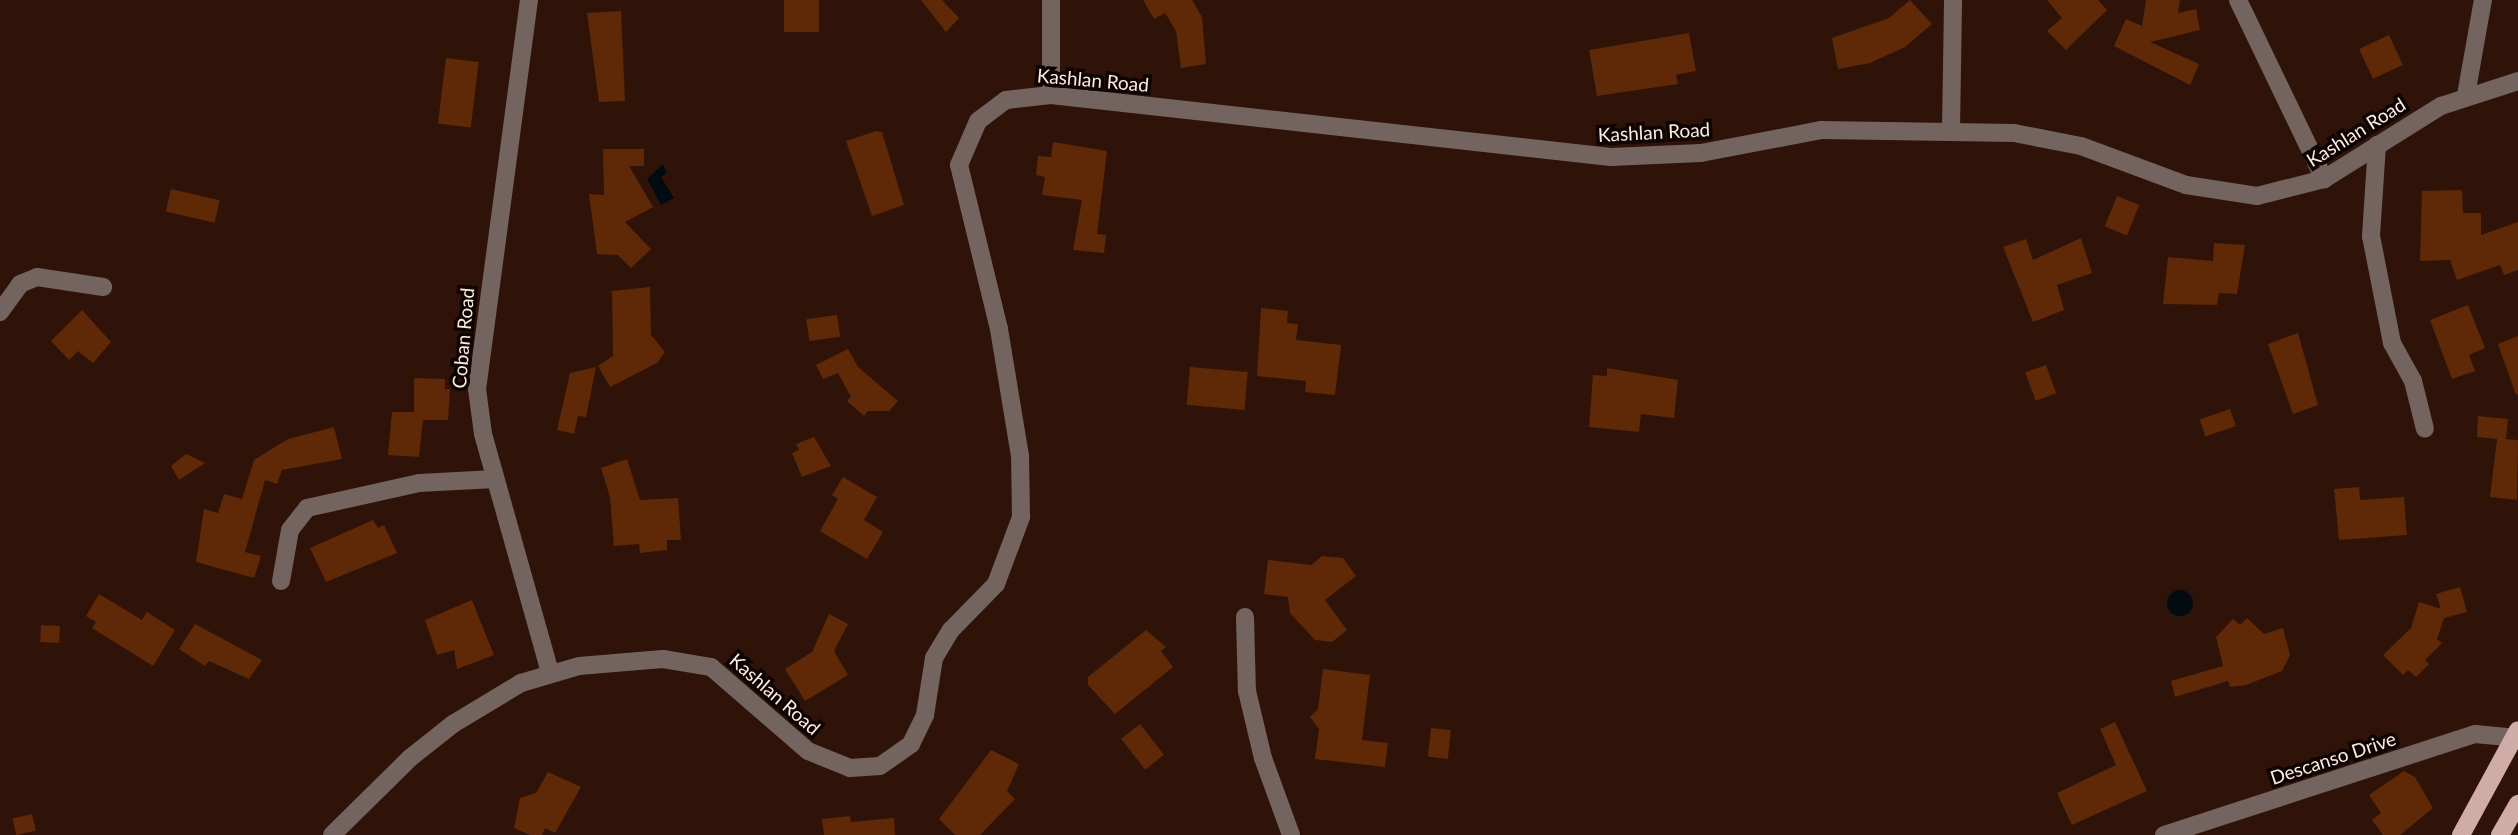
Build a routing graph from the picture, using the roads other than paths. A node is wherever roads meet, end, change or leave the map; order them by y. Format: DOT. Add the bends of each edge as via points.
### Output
graph roads {
  1 [pos="529,0"];
  2 [pos="1051,0"];
  3 [pos="1953,0"];
  4 [pos="2238,0"];
  5 [pos="2483,0"];
  6 [pos="2518,80"];
  7 [pos="1051,95"];
  8 [pos="2466,95"];
  9 [pos="1951,130"];
  10 [pos="2377,145"];
  11 [pos="2325,179"];
  12 [pos="103,287"];
  13 [pos="0,312"];
  14 [pos="2425,429"];
  15 [pos="495,480"];
  16 [pos="281,581"];
  17 [pos="1245,617"];
  18 [pos="550,673"];
  19 [pos="2517,735"];
  20 [pos="2518,804"];
  21 [pos="332,835"];
  22 [pos="1291,835"];
  23 [pos="2164,835"];
  24 [pos="2461,835"];
  25 [pos="2500,835"];
  1 -- 15 [label="street, Coban Road" via="479,359 479,412"];
  2 -- 7 [label="street"];
  3 -- 9 [label="street"];
  4 -- 11 [label="street"];
  5 -- 8 [label="street"];
  6 -- 8 [label="street, Kashlan Road"];
  7 -- 9 [label="street, Kashlan Road" via="1611,157 1701,153 1822,131"];
  7 -- 18 [label="street, Kashlan Road" via="1023,95 988,111 968,136 958,165 1001,342 1020,456 1021,517 996,584 951,631 934,658 925,715 911,744 880,766 834,764 790,737 723,674 696,662 645,660"];
  8 -- 10 [label="street, Kashlan Road"];
  9 -- 11 [label="street, Kashlan Road" via="2067,142 2186,185 2239,195 2290,191"];
  10 -- 11 [label="street, Kashlan Road"];
  10 -- 14 [label="street" via="2371,236 2392,343 2413,381"];
  12 -- 13 [label="street" via="37,277 20,284"];
  15 -- 16 [label="street" via="419,483 307,508 290,530"];
  15 -- 18 [label="street, Coban Road"];
  17 -- 22 [label="street" via="1247,691 1263,758"];
  18 -- 21 [label="street, Kashlan Road" via="477,708 427,742"];
  19 -- 23 [label="street, Descanso Drive" via="2475,734"];
  19 -- 24 [label="main road"];
  20 -- 25 [label="main road"];
}
